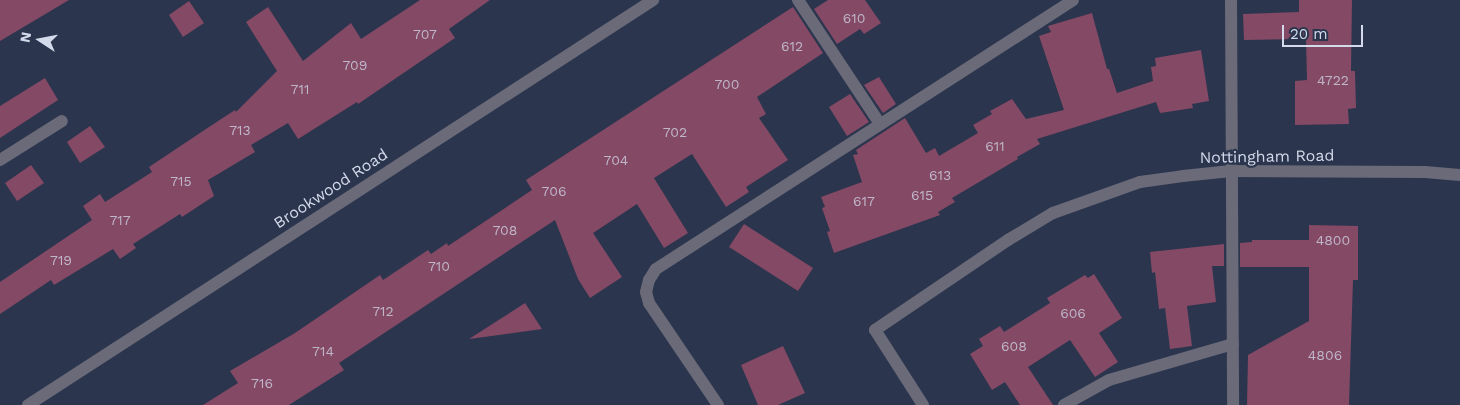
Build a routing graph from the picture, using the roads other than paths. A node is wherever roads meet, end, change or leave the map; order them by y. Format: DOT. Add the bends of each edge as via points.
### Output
graph roads {
  1 [pos="652,0"];
  2 [pos="798,0"];
  3 [pos="1073,0"];
  4 [pos="1231,0"];
  5 [pos="62,120"];
  6 [pos="880,124"];
  7 [pos="0,160"];
  8 [pos="1232,171"];
  9 [pos="1460,175"];
  10 [pos="1232,344"];
  11 [pos="28,405"];
  12 [pos="718,405"];
  13 [pos="923,405"];
  14 [pos="1064,405"];
  15 [pos="1233,405"];
  1 -- 11 [label="street, Brookwood Road"];
  2 -- 6 [label="street"];
  3 -- 6 [label="street"];
  4 -- 8 [label="street"];
  5 -- 7 [label="street"];
  6 -- 12 [label="street" via="670,258 656,269 649,280 646,292 649,303"];
  8 -- 9 [label="street, Nottingham Road"];
  8 -- 10 [label="street"];
  8 -- 13 [label="street, Nottingham Road" via="1140,182 1053,213 875,330"];
  10 -- 14 [label="street" via="1110,380"];
  10 -- 15 [label="street"];
}
